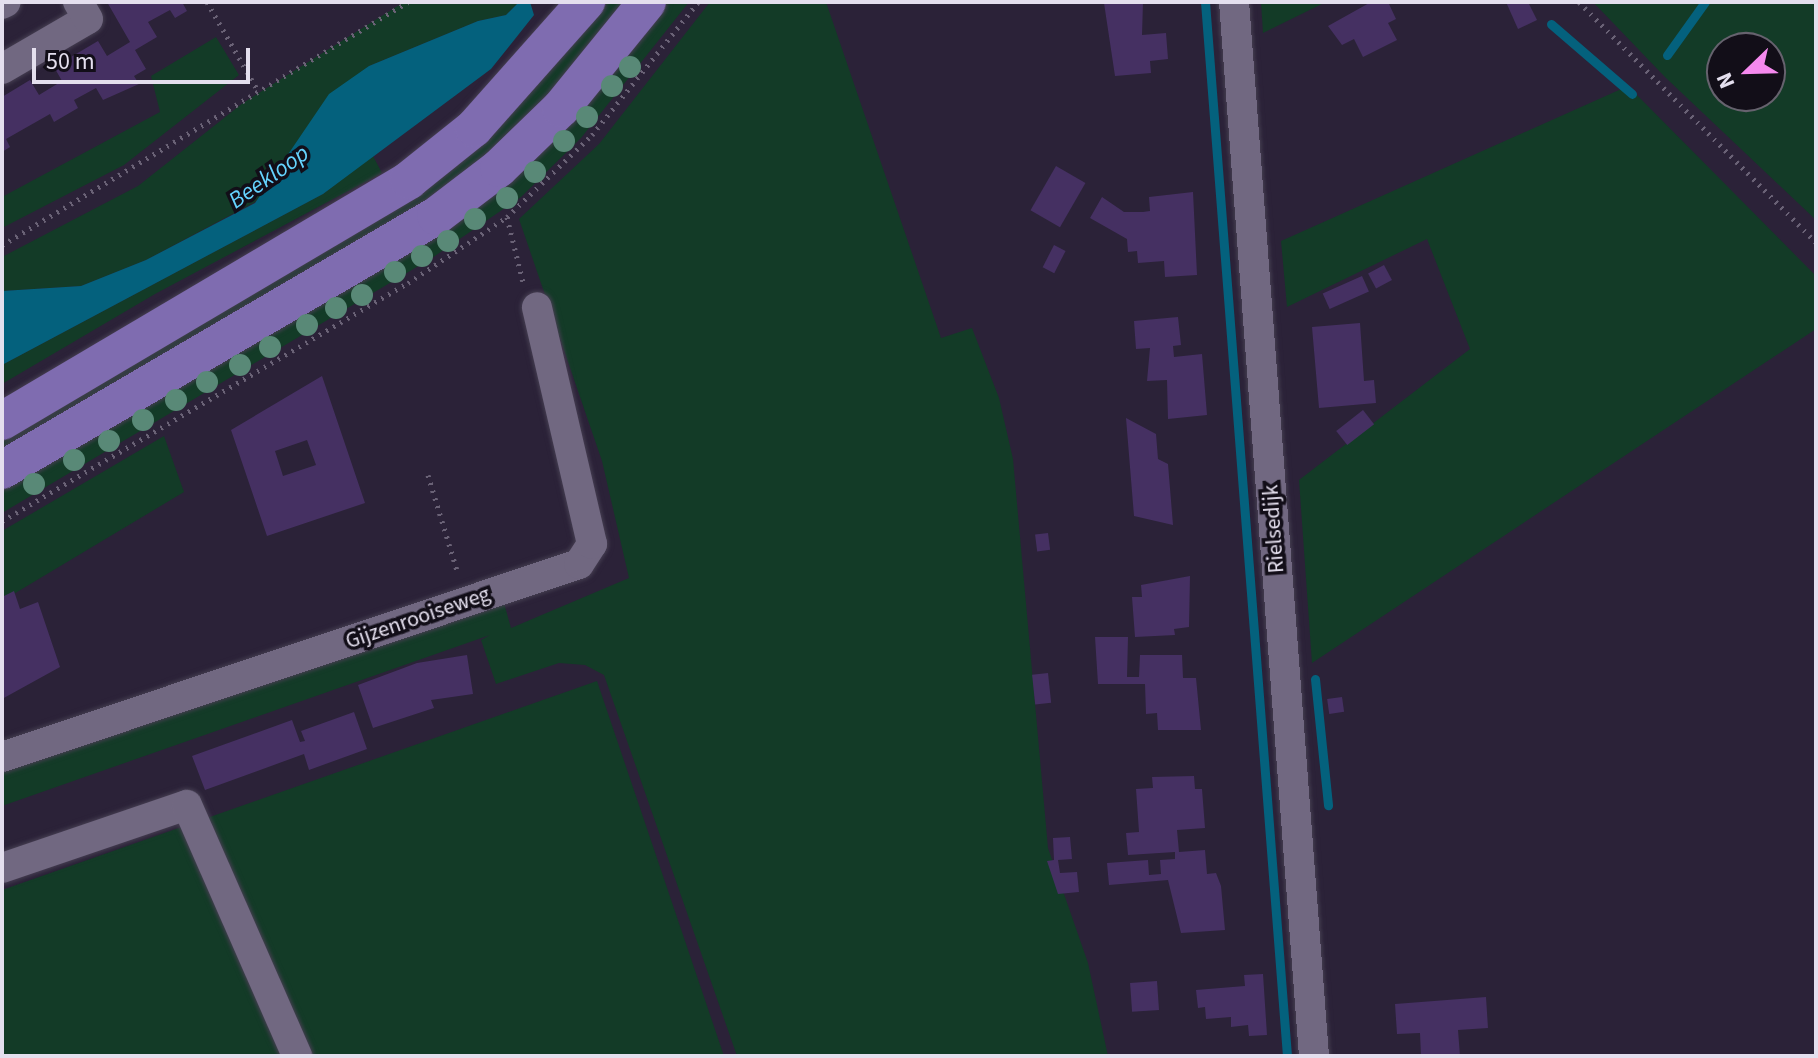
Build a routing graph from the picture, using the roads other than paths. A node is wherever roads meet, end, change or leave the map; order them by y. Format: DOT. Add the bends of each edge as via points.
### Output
graph roads {
  1 [pos="78,2"];
  2 [pos="586,2"];
  3 [pos="647,2"];
  4 [pos="1234,2"];
  5 [pos="2,69"];
  6 [pos="537,307"];
  7 [pos="2,421"];
  8 [pos="2,470"];
  9 [pos="2,757"];
  10 [pos="2,868"];
  11 [pos="297,1056"];
  12 [pos="1314,1056"];
  1 -- 5 [label="street" via="88,19"];
  2 -- 7 [label="main road" via="474,128 409,180"];
  3 -- 8 [label="main road" via="561,108 499,168 436,216"];
  4 -- 12 [label="street, Rielsedijk"];
  6 -- 9 [label="street, Gijzenrooiseweg" via="592,544 579,564"];
  10 -- 11 [label="street" via="187,805"];
}
